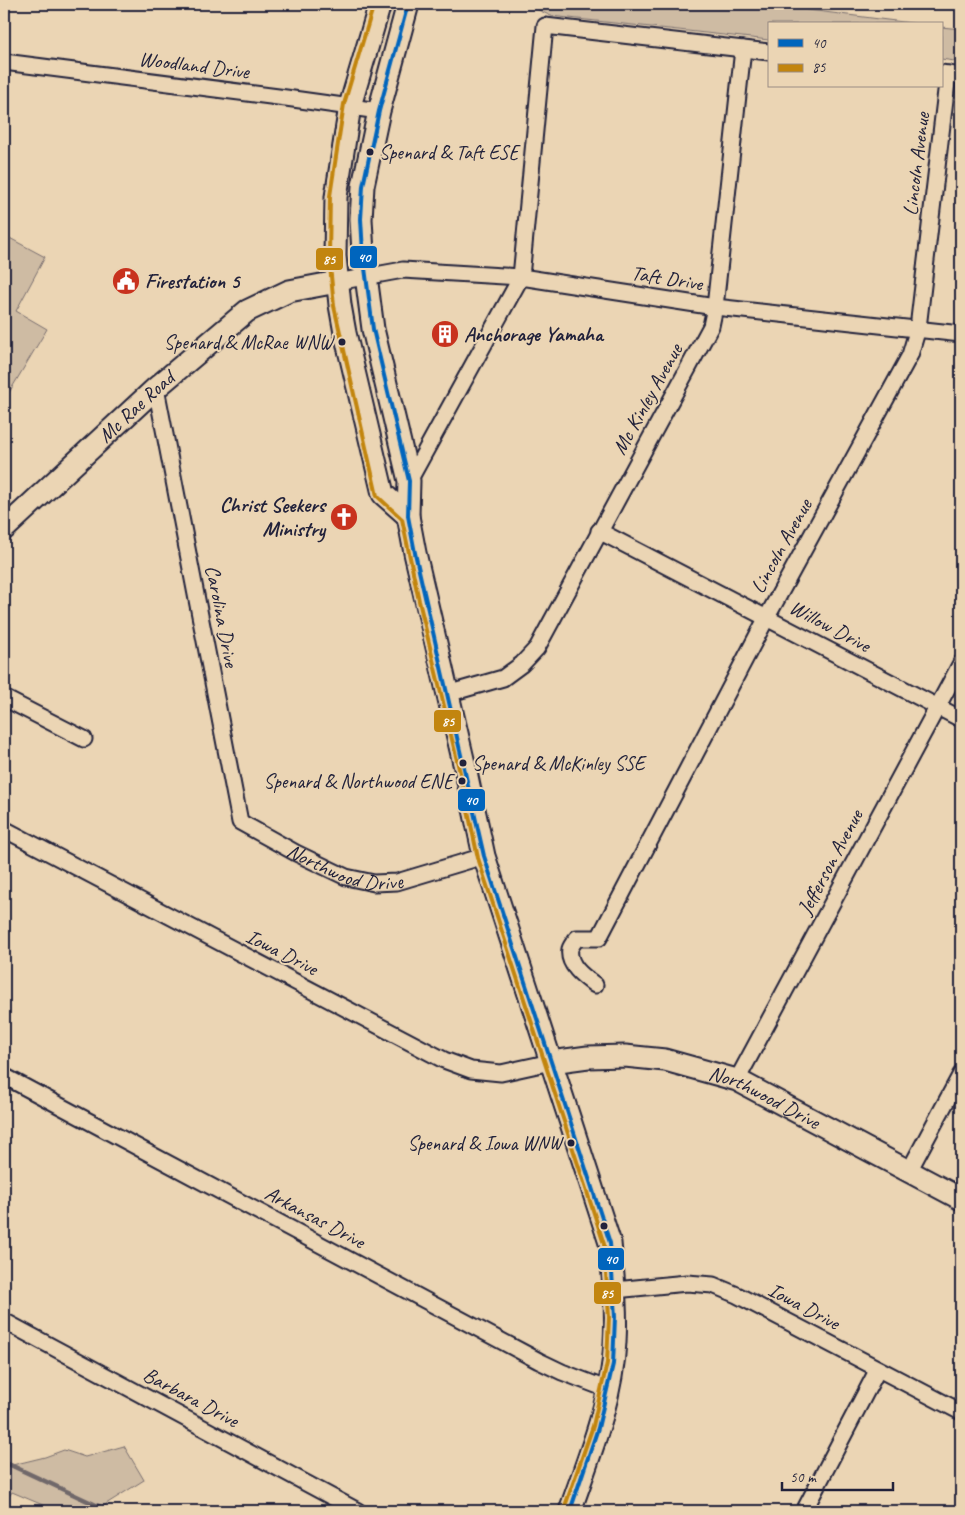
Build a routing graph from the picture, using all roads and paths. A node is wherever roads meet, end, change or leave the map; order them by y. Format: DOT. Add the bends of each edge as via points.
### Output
graph roads {
  1 [pos="380,4"];
  2 [pos="408,4"];
  3 [pos="743,48"];
  4 [pos="768,52"];
  5 [pos="4,62"];
  6 [pos="950,74"];
  7 [pos="350,106"];
  8 [pos="379,111"];
  9 [pos="366,277"];
  10 [pos="521,277"];
  11 [pos="337,282"];
  12 [pos="715,307"];
  13 [pos="918,328"];
  14 [pos="961,334"];
  15 [pos="156,388"];
  16 [pos="409,481"];
  17 [pos="408,516"];
  18 [pos="4,529"];
  19 [pos="599,531"];
  20 [pos="766,617"];
  21 [pos="961,663"];
  22 [pos="447,694"];
  23 [pos="4,698"];
  24 [pos="938,706"];
  25 [pos="961,719"];
  26 [pos="84,739"];
  27 [pos="240,822"];
  28 [pos="4,829"];
  29 [pos="484,856"];
  30 [pos="595,985"];
  31 [pos="551,1062"];
  32 [pos="961,1074"];
  33 [pos="4,1076"];
  34 [pos="737,1080"];
  35 [pos="908,1171"];
  36 [pos="961,1199"];
  37 [pos="615,1290"];
  38 [pos="4,1321"];
  39 [pos="878,1369"];
  40 [pos="609,1390"];
  41 [pos="961,1412"];
  42 [pos="358,1511"];
  43 [pos="570,1511"];
  44 [pos="804,1511"];
  1 -- 7 [label="main road"];
  2 -- 8 [label="main road"];
  3 -- 4 [label="street"];
  3 -- 10 [label="street" via="544,26"];
  3 -- 12 [label="street, Mc Kinley Avenue"];
  5 -- 7 [label="street, Woodland Drive"];
  6 -- 13 [label="street, Lincoln Avenue"];
  7 -- 8 [label="street, Woodland Drive"];
  7 -- 11 [label="main road" via="336,197"];
  8 -- 9 [label="main road" via="363,186 360,219"];
  9 -- 10 [label="street, Taft Drive" via="403,270"];
  9 -- 11 [label="street, Mc Rae Road"];
  9 -- 16 [label="main road" via="373,329"];
  10 -- 12 [label="street, Taft Drive"];
  10 -- 16 [label="street"];
  11 -- 15 [label="main road, Mc Rae Road" via="289,291 246,312"];
  11 -- 17 [label="main road" via="345,334 383,494"];
  12 -- 13 [label="street, Taft Drive"];
  12 -- 19 [label="street, Mc Kinley Avenue" via="711,326"];
  13 -- 14 [label="street, Taft Drive"];
  13 -- 20 [label="street, Lincoln Avenue" via="910,355"];
  15 -- 18 [label="main road, Mc Rae Road"];
  15 -- 27 [label="street, Carolina Drive"];
  16 -- 17 [label="main road"];
  17 -- 22 [label="main road"];
  19 -- 20 [label="street, Willow Drive"];
  19 -- 22 [label="street, Mc Kinley Avenue" via="537,648 503,678"];
  20 -- 24 [label="street, Willow Drive"];
  20 -- 30 [label="street, Lincoln Avenue" via="598,938 577,938 570,948 571,961 582,976"];
  21 -- 24 [label="street, Jefferson Avenue"];
  22 -- 29 [label="main road"];
  23 -- 26 [label="street"];
  24 -- 25 [label="street, Willow Drive"];
  24 -- 34 [label="street, Jefferson Avenue"];
  27 -- 29 [label="street, Northwood Drive" via="346,877 374,882 397,882"];
  28 -- 31 [label="street, Iowa Drive" via="444,1060 471,1070 501,1073"];
  29 -- 31 [label="main road"];
  31 -- 34 [label="main road, Northwood Drive" via="625,1056 665,1060"];
  31 -- 37 [label="main road" via="610,1243"];
  32 -- 35 [label="street"];
  33 -- 40 [label="street, Arkansas Drive" via="539,1361"];
  34 -- 35 [label="main road, Northwood Drive"];
  35 -- 36 [label="main road, Northwood Drive"];
  37 -- 39 [label="street, Iowa Drive" via="688,1283 713,1285 737,1294"];
  37 -- 40 [label="main road" via="615,1342"];
  38 -- 42 [label="street, Barbara Drive"];
  39 -- 41 [label="street, Iowa Drive"];
  39 -- 44 [label="street"];
  40 -- 43 [label="main road"];
}
